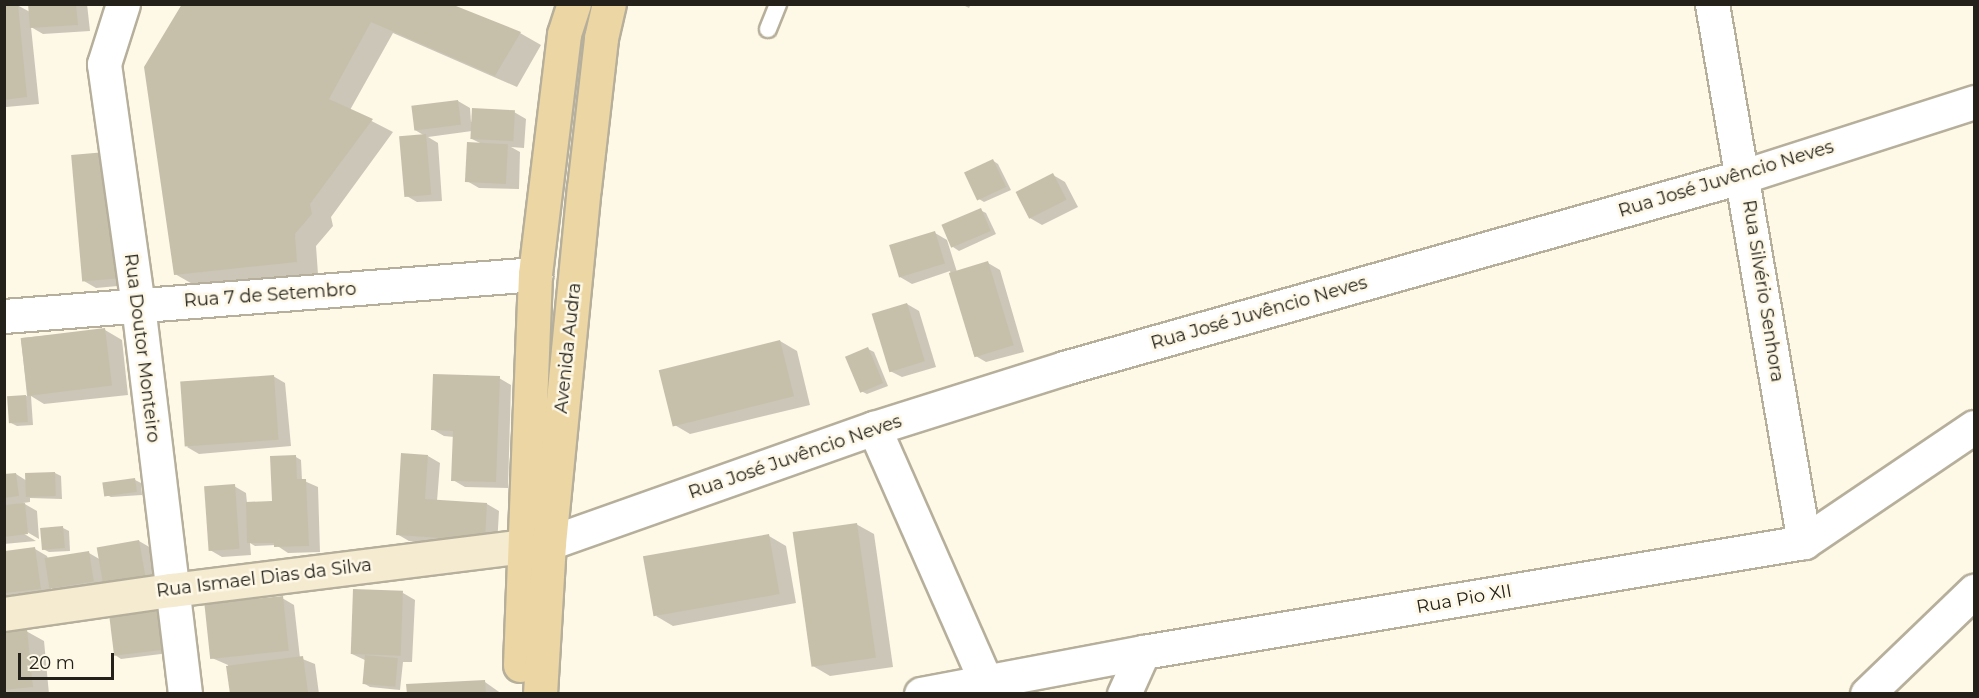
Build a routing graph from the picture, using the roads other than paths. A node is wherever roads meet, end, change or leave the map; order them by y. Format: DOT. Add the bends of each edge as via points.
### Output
graph roads {
  1 [pos="123,4"];
  2 [pos="574,4"];
  3 [pos="609,4"];
  4 [pos="778,4"];
  5 [pos="1712,4"];
  6 [pos="768,28"];
  7 [pos="1974,102"];
  8 [pos="1744,176"];
  9 [pos="535,274"];
  10 [pos="138,305"];
  11 [pos="4,316"];
  12 [pos="1974,427"];
  13 [pos="874,428"];
  14 [pos="1804,542"];
  15 [pos="536,544"];
  16 [pos="171,590"];
  17 [pos="1974,591"];
  18 [pos="4,614"];
  19 [pos="1143,652"];
  20 [pos="985,680"];
  21 [pos="185,693"];
  22 [pos="519,693"];
  23 [pos="540,693"];
  24 [pos="921,693"];
  25 [pos="1124,693"];
  26 [pos="1867,693"];
  1 -- 10 [label="street, Rua Doutor Monteiro" via="104,64"];
  2 -- 9 [label="main road, Avenida Audra" via="564,34"];
  3 -- 15 [label="main road, Avenida Audra" via="601,38"];
  4 -- 6 [label="lane"];
  5 -- 8 [label="street, Rua Silvério Senhora"];
  7 -- 8 [label="street, Rua José Juvêncio Neves"];
  8 -- 13 [label="street, Rua José Juvêncio Neves" via="1064,368"];
  8 -- 14 [label="street, Rua Silvério Senhora"];
  9 -- 10 [label="street, Rua 7 de Setembro"];
  9 -- 15 [label="main road, Avenida Audra"];
  10 -- 11 [label="street, Rua 7 de Setembro"];
  10 -- 16 [label="street, Rua Doutor Monteiro"];
  12 -- 14 [label="street, Rua Pio XII"];
  13 -- 15 [label="street, Rua José Juvêncio Neves"];
  13 -- 20 [label="street"];
  14 -- 19 [label="street, Rua Pio XII"];
  15 -- 16 [label="street, Rua Ismael Dias da Silva"];
  15 -- 22 [label="main road, Avenida Audra"];
  15 -- 23 [label="main road, Avenida Audra"];
  16 -- 18 [label="street, Rua Ismael Dias da Silva"];
  16 -- 21 [label="street, Rua Doutor Monteiro"];
  17 -- 26 [label="street"];
  19 -- 20 [label="street, Rua Pio XII"];
  19 -- 25 [label="street"];
  20 -- 24 [label="street, Rua Pio XII"];
}
